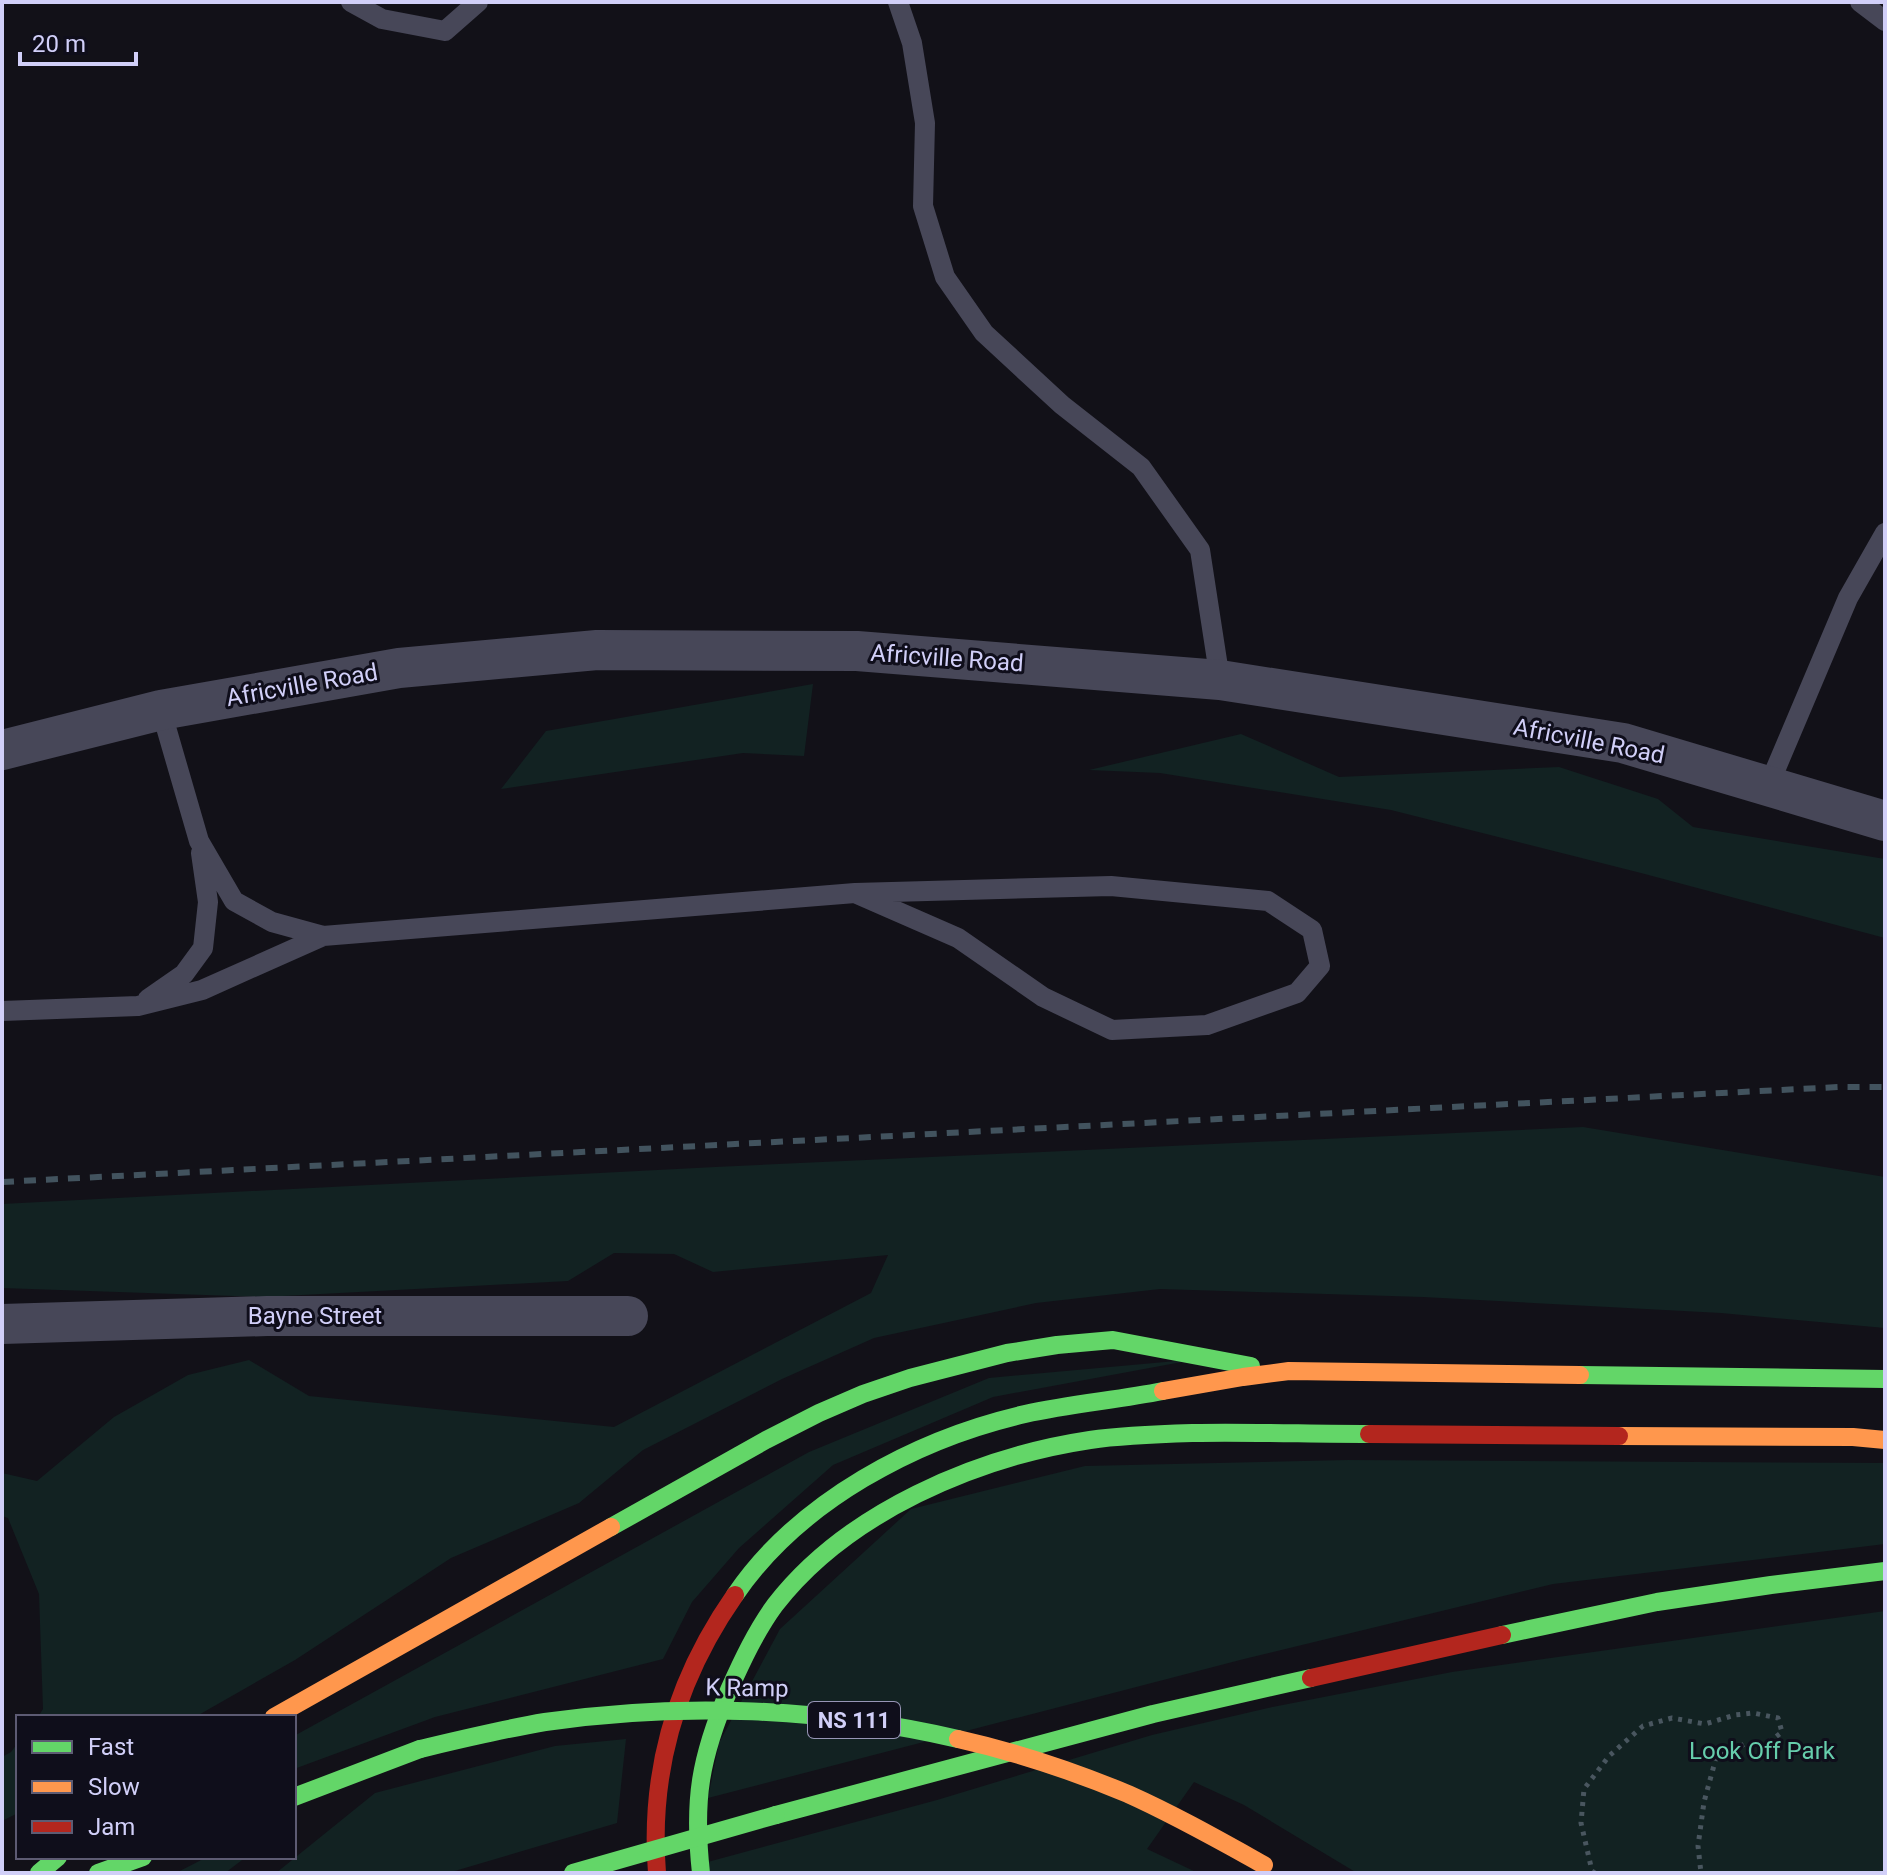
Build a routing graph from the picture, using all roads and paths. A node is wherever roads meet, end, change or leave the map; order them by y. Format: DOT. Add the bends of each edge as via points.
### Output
graph roads {
  1 [pos="351,2"];
  2 [pos="478,2"];
  3 [pos="898,2"];
  4 [pos="1860,2"];
  5 [pos="1885,21"];
  6 [pos="1885,533"];
  7 [pos="1220,680"];
  8 [pos="161,710"];
  9 [pos="2,750"];
  10 [pos="1768,787"];
  11 [pos="1885,821"];
  12 [pos="199,841"];
  13 [pos="855,893"];
  14 [pos="323,936"];
  15 [pos="138,1006"];
  16 [pos="2,1011"];
  17 [pos="628,1316"];
  18 [pos="2,1324"];
  19 [pos="1281,1372"];
  20 [pos="1885,1379"];
  21 [pos="1885,1440"];
  22 [pos="1885,1571"];
  23 [pos="278,1715"];
  24 [pos="296,1796"];
  25 [pos="56,1859"];
  26 [pos="137,1859"];
  27 [pos="1270,1869"];
  28 [pos="39,1873"];
  29 [pos="98,1873"];
  30 [pos="573,1873"];
  31 [pos="657,1873"];
  32 [pos="701,1873"];
  33 [pos="1595,1873"];
  34 [pos="1701,1873"];
  1 -- 2 [label="lane" via="382,19 445,31"];
  3 -- 7 [label="lane" via="912,43 925,123 923,206 945,277 984,333 1062,405 1141,467 1200,550"];
  4 -- 5 [label="lane"];
  6 -- 10 [label="lane" via="1848,598"];
  7 -- 8 [label="street, Africville Road" via="857,651 597,650 399,668"];
  7 -- 10 [label="street, Africville Road" via="1623,743"];
  8 -- 9 [label="street, Africville Road"];
  8 -- 12 [label="lane"];
  10 -- 11 [label="street, Africville Road"];
  12 -- 14 [label="lane" via="234,901 272,922"];
  12 -- 15 [label="lane" via="208,902 203,948 184,974"];
  13 -- 13 [label="lane" via="1111,886 1268,901 1312,930 1320,966 1297,993 1207,1025 1112,1030 1043,997 958,938"];
  13 -- 14 [label="lane"];
  14 -- 15 [label="lane" via="202,990"];
  15 -- 16 [label="lane"];
  17 -- 18 [label="street, Bayne Street" via="267,1316"];
  19 -- 20 [label="highway"];
  19 -- 23 [label="highway" via="1113,1340 1007,1353 863,1394 766,1440"];
  19 -- 31 [label="highway" via="1047,1409 968,1430 894,1461 817,1511 748,1575 699,1651 666,1747 654,1851"];
  21 -- 32 [label="highway" via="1127,1435 1053,1446 984,1466 878,1515 822,1557 781,1599 738,1669 706,1750 698,1796"];
  22 -- 30 [label="highway, bridge" via="1657,1602 1153,1714"];
  24 -- 27 [label="highway, K Ramp / NS 111, bridge" via="420,1749 559,1721 663,1711 769,1711 873,1722 1028,1758 1125,1793"];
  25 -- 28 [label="highway"];
  26 -- 29 [label="highway"];
  33 -- 34 [label="path" via="1581,1823 1584,1789 1609,1756 1643,1726 1672,1718 1705,1724 1753,1713 1778,1718 1782,1732 1764,1746 1745,1744 1716,1758 1698,1846"];
}
